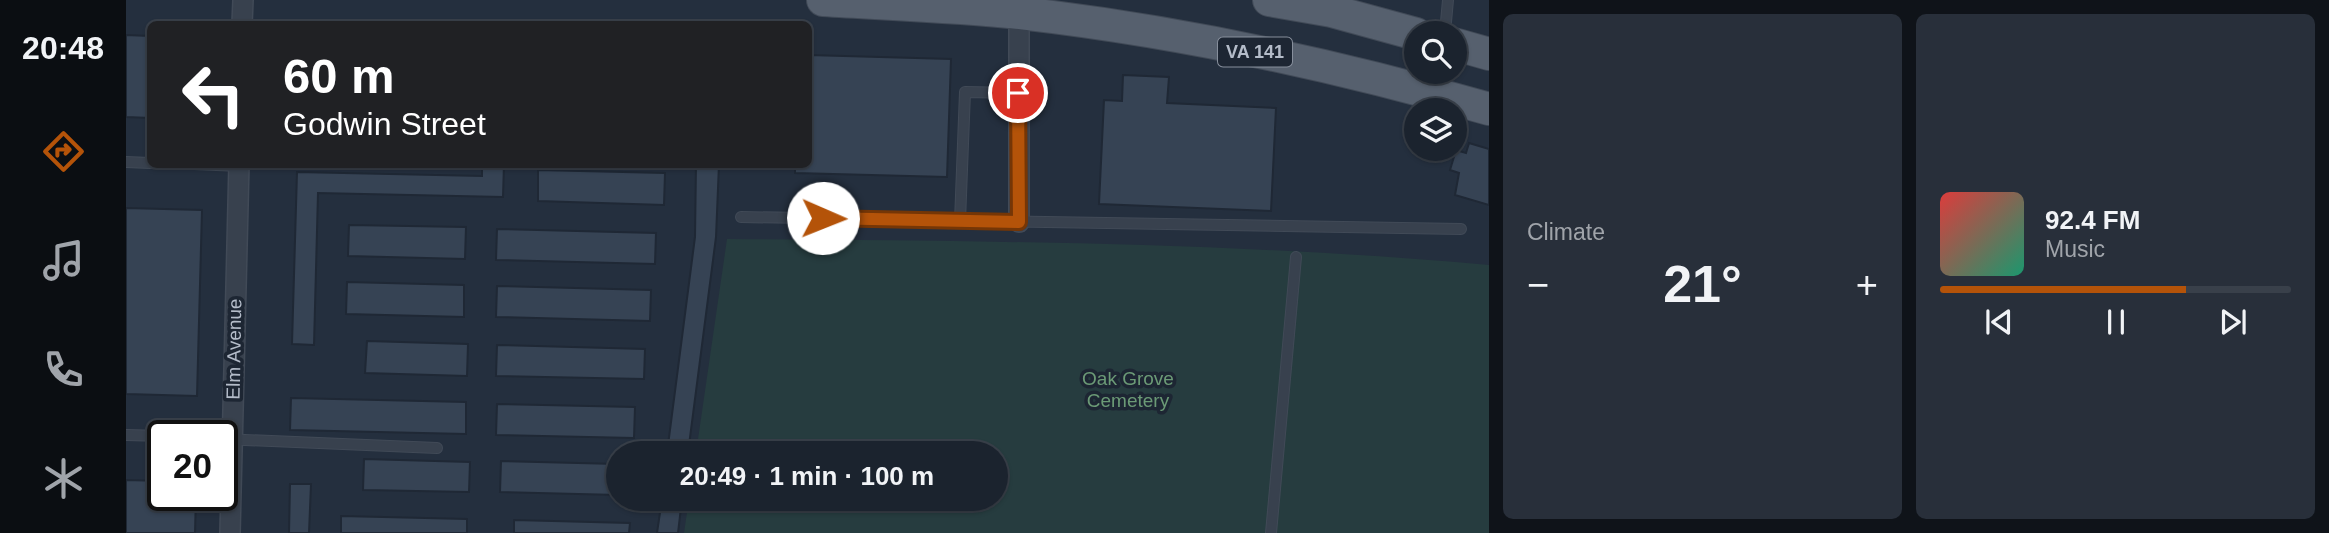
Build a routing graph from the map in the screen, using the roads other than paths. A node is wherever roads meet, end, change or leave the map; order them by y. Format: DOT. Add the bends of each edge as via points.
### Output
graph roads {
  1 [pos="243,0"];
  2 [pos="823,0"];
  3 [pos="1269,0"];
  4 [pos="1448,0"];
  5 [pos="1019,7"];
  6 [pos="242,21"];
  7 [pos="1446,21"];
  8 [pos="1404,31"];
  9 [pos="1467,48"];
  10 [pos="1489,54"];
  11 [pos="1018,93"];
  12 [pos="1489,109"];
  13 [pos="126,162"];
  14 [pos="147,163"];
  15 [pos="239,168"];
  16 [pos="741,217"];
  17 [pos="960,220"];
  18 [pos="1019,222"];
  19 [pos="1461,229"];
  20 [pos="1296,257"];
  21 [pos="228,420"];
  22 [pos="126,435"];
  23 [pos="147,436"];
  24 [pos="238,440"];
  25 [pos="437,448"];
  26 [pos="229,511"];
  27 [pos="230,533"];
  28 [pos="1271,533"];
  1 -- 6 [label="street"];
  2 -- 5 [label="main road, VA 141"];
  3 -- 8 [label="main road"];
  4 -- 7 [label="lane"];
  5 -- 11 [label="street"];
  5 -- 12 [label="main road, VA 141" via="1212,42"];
  9 -- 10 [label="main road"];
  11 -- 17 [label="lane" via="965,92"];
  11 -- 18 [label="street"];
  13 -- 14 [label="lane"];
  15 -- 21 [label="street, Elm Avenue"];
  16 -- 17 [label="lane"];
  17 -- 18 [label="lane"];
  18 -- 19 [label="lane"];
  20 -- 28 [label="lane"];
  22 -- 23 [label="lane"];
  24 -- 25 [label="lane"];
  26 -- 27 [label="street, Elm Avenue"];
}
